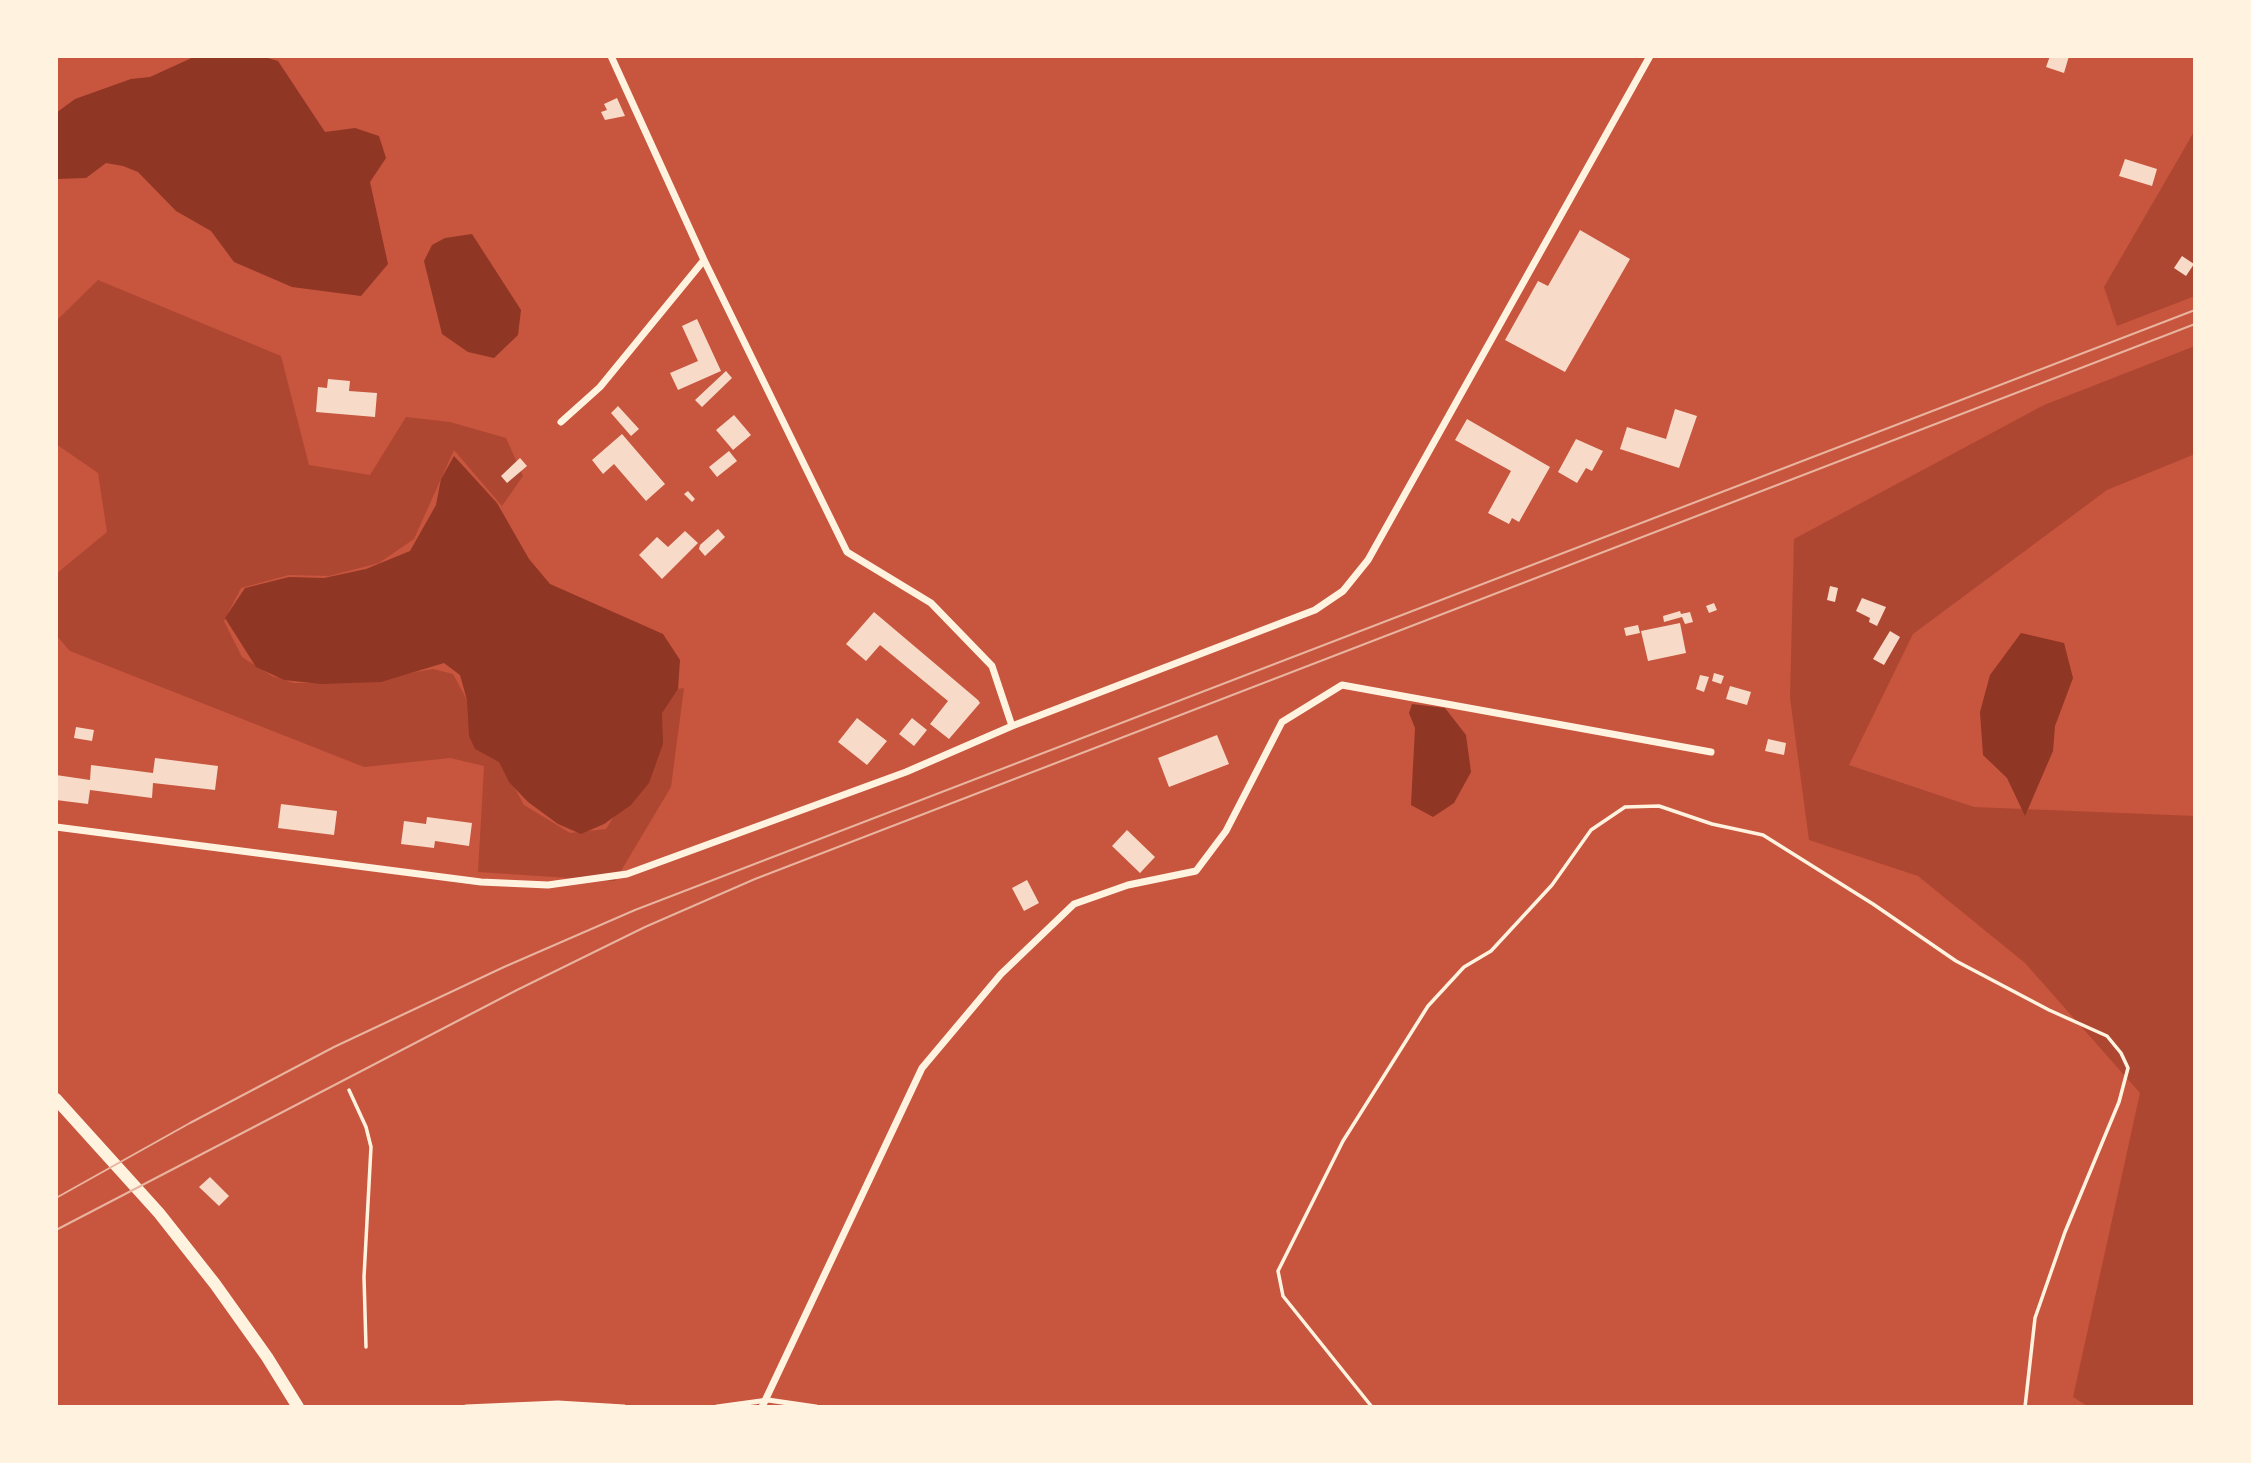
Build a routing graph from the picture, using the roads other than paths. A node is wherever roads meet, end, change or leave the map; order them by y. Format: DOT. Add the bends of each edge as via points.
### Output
graph roads {
  1 [pos="611,56"];
  2 [pos="1650,56"];
  3 [pos="704,260"];
  4 [pos="561,422"];
  5 [pos="1012,726"];
  6 [pos="1712,752"];
  7 [pos="56,827"];
  8 [pos="56,1099"];
  9 [pos="765,1404"];
  10 [pos="298,1407"];
  11 [pos="466,1407"];
  12 [pos="624,1407"];
  13 [pos="717,1407"];
  14 [pos="816,1407"];
  1 -- 3 [label="street"];
  2 -- 5 [label="street" via="1368,560 1343,591 1315,610"];
  3 -- 4 [label="street" via="600,387"];
  3 -- 5 [label="street" via="847,552 931,603 992,666"];
  5 -- 7 [label="street" via="906,772 626,874 548,885 481,881"];
  6 -- 9 [label="street" via="1342,685 1282,722 1226,831 1196,871 1073,904 1001,974 922,1068"];
  8 -- 10 [label="street" via="159,1213 260,1346"];
  9 -- 13 [label="lane"];
  9 -- 14 [label="lane"];
  11 -- 12 [label="lane" via="558,1403"];
}
